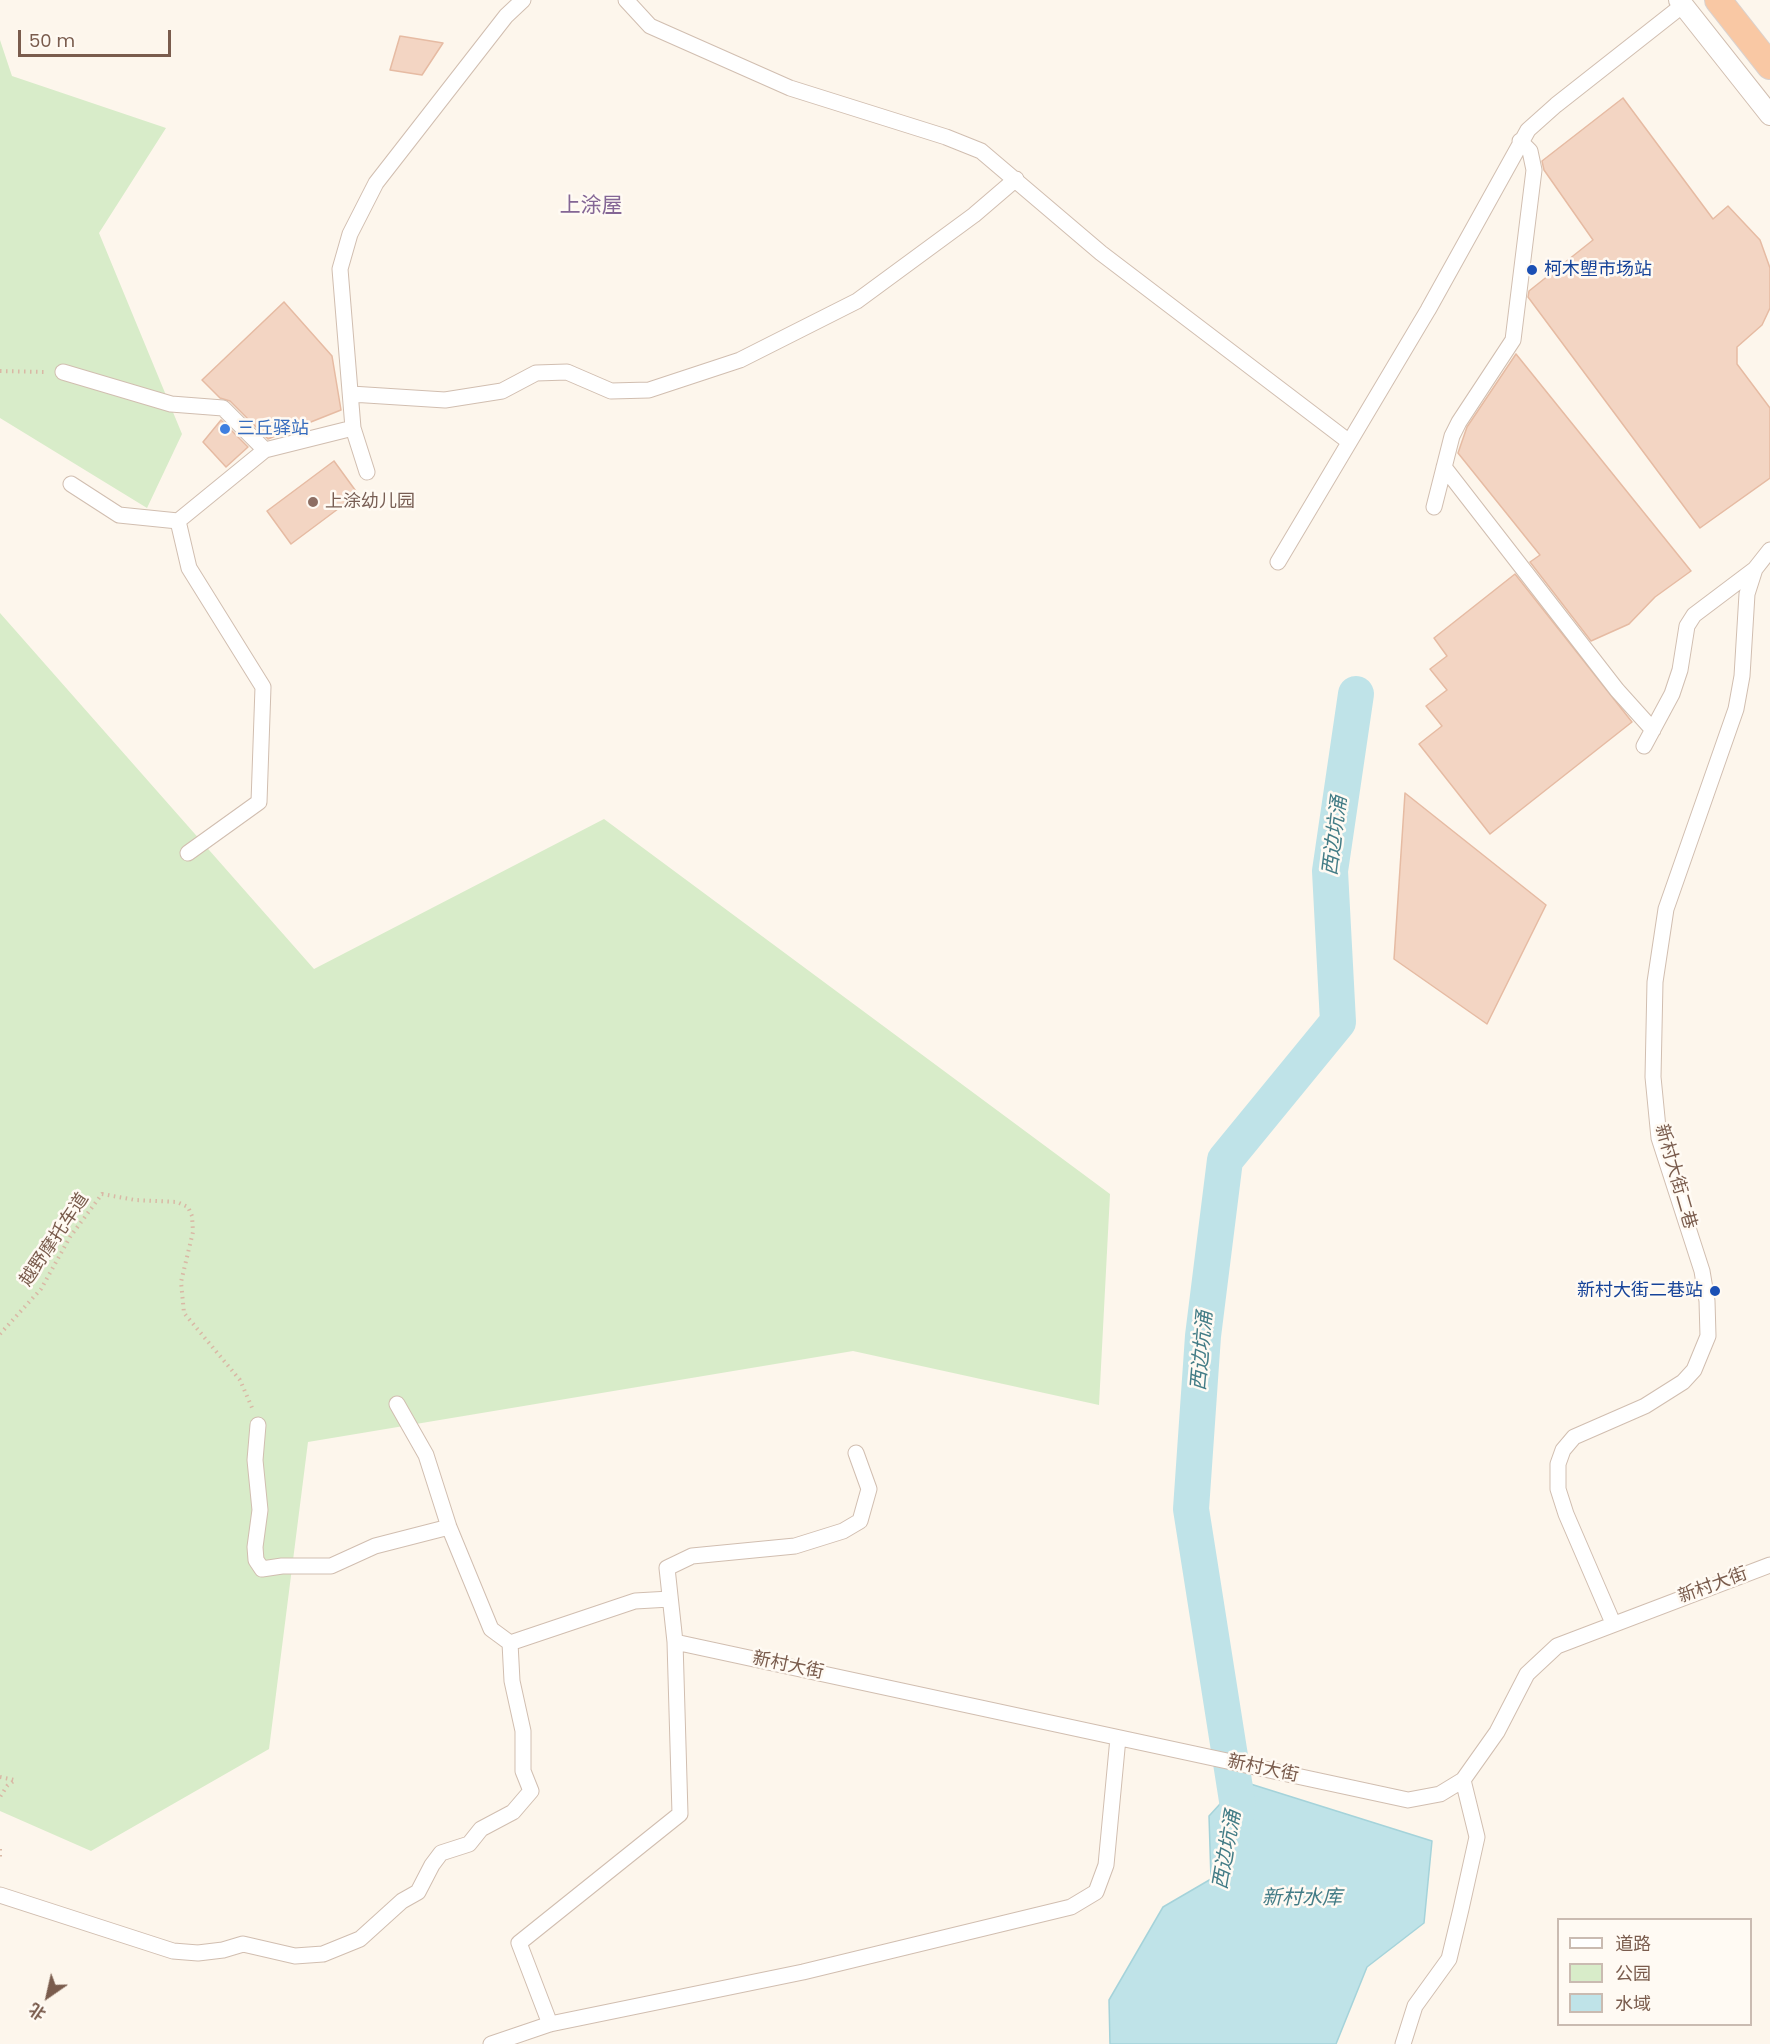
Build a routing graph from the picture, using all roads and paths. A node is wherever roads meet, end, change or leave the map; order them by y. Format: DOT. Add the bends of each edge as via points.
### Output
graph roads {
  1 [pos="523,0"];
  2 [pos="626,0"];
  3 [pos="1718,0"];
  4 [pos="1681,3"];
  5 [pos="1770,66"];
  6 [pos="1770,115"];
  7 [pos="1520,141"];
  8 [pos="1016,179"];
  9 [pos="0,371"];
  10 [pos="63,372"];
  11 [pos="351,394"];
  12 [pos="353,428"];
  13 [pos="1348,441"];
  14 [pos="265,450"];
  15 [pos="1444,467"];
  16 [pos="367,472"];
  17 [pos="71,484"];
  18 [pos="1434,507"];
  19 [pos="178,520"];
  20 [pos="1770,550"];
  21 [pos="1278,562"];
  22 [pos="1755,569"];
  23 [pos="1653,730"];
  24 [pos="1644,746"];
  25 [pos="188,853"];
  26 [pos="0,1335"];
  27 [pos="397,1404"];
  28 [pos="258,1425"];
  29 [pos="856,1453"];
  30 [pos="449,1527"];
  31 [pos="1770,1565"];
  32 [pos="670,1599"];
  33 [pos="1613,1623"];
  34 [pos="675,1642"];
  35 [pos="510,1643"];
  36 [pos="1118,1738"];
  37 [pos="0,1777"];
  38 [pos="1463,1780"];
  39 [pos="0,1797"];
  40 [pos="0,1849"];
  41 [pos="0,1860"];
  42 [pos="0,1895"];
  43 [pos="550,2024"];
  44 [pos="491,2044"];
  45 [pos="1402,2044"];
  1 -- 11 [label="street" via="506,16 376,183 350,234 340,270"];
  2 -- 8 [label="street" via="650,26 790,88 972,148"];
  3 -- 5 [label="highway"];
  4 -- 6 [label="street"];
  4 -- 7 [label="street" via="1549,110"];
  7 -- 13 [label="street" via="1428,310"];
  7 -- 15 [label="street" via="1530,151 1534,170 1513,340 1459,422"];
  8 -- 11 [label="street" via="974,215 856,301 740,360 649,390 611,391 567,372 536,372 502,391 445,400"];
  8 -- 13 [label="street" via="1101,254"];
  9 -- 10 [label="path"];
  10 -- 14 [label="street" via="171,404 223,408"];
  11 -- 12 [label="street"];
  12 -- 14 [label="street"];
  12 -- 16 [label="street"];
  13 -- 21 [label="street"];
  14 -- 19 [label="street"];
  15 -- 18 [label="street"];
  15 -- 23 [label="street" via="1617,690"];
  17 -- 19 [label="street" via="118,515"];
  19 -- 25 [label="street" via="189,568 263,687 259,802"];
  20 -- 22 [label="street, 新村大街二巷"];
  22 -- 23 [label="street" via="1694,615 1687,626 1680,670"];
  22 -- 33 [label="street, 新村大街二巷" via="1744,611 1742,676 1736,709 1666,909 1655,982 1653,1077 1659,1138 1702,1271 1708,1336 1694,1370 1683,1382 1646,1406 1574,1437 1558,1464 1558,1490 1566,1514"];
  23 -- 24 [label="street"];
  26 -- 28 [label="path, 越野摩托车道" via="41,1289 70,1237 102,1194 177,1202 188,1207 192,1216 193,1232 181,1282 184,1313 240,1380"];
  27 -- 30 [label="street" via="426,1455"];
  28 -- 30 [label="street" via="255,1460 260,1510 255,1548 262,1569 331,1566 375,1546"];
  29 -- 32 [label="street" via="869,1489 860,1521 843,1531 795,1546 692,1556 667,1568"];
  30 -- 35 [label="street" via="491,1629"];
  31 -- 33 [label="street, 新村大街"];
  32 -- 34 [label="street"];
  32 -- 35 [label="street" via="635,1601"];
  33 -- 38 [label="street, 新村大街" via="1557,1646 1527,1674 1497,1732"];
  34 -- 36 [label="street, 新村大街"];
  34 -- 43 [label="street" via="680,1814 519,1943"];
  35 -- 42 [label="street" via="512,1681 523,1731 523,1771 531,1791 513,1812 481,1828 470,1844 441,1853 418,1893 402,1901 360,1939 323,1954 295,1956 243,1944 198,1953 173,1951"];
  36 -- 38 [label="street, 新村大街" via="1408,1800 1440,1794"];
  36 -- 43 [label="street" via="1107,1865 1096,1892 1071,1907 803,1972"];
  37 -- 39 [label="path" via="15,1780"];
  38 -- 45 [label="street" via="1477,1837 1456,1929 1449,1959 1415,2006"];
  40 -- 41 [label="path"];
  43 -- 44 [label="street"];
}
